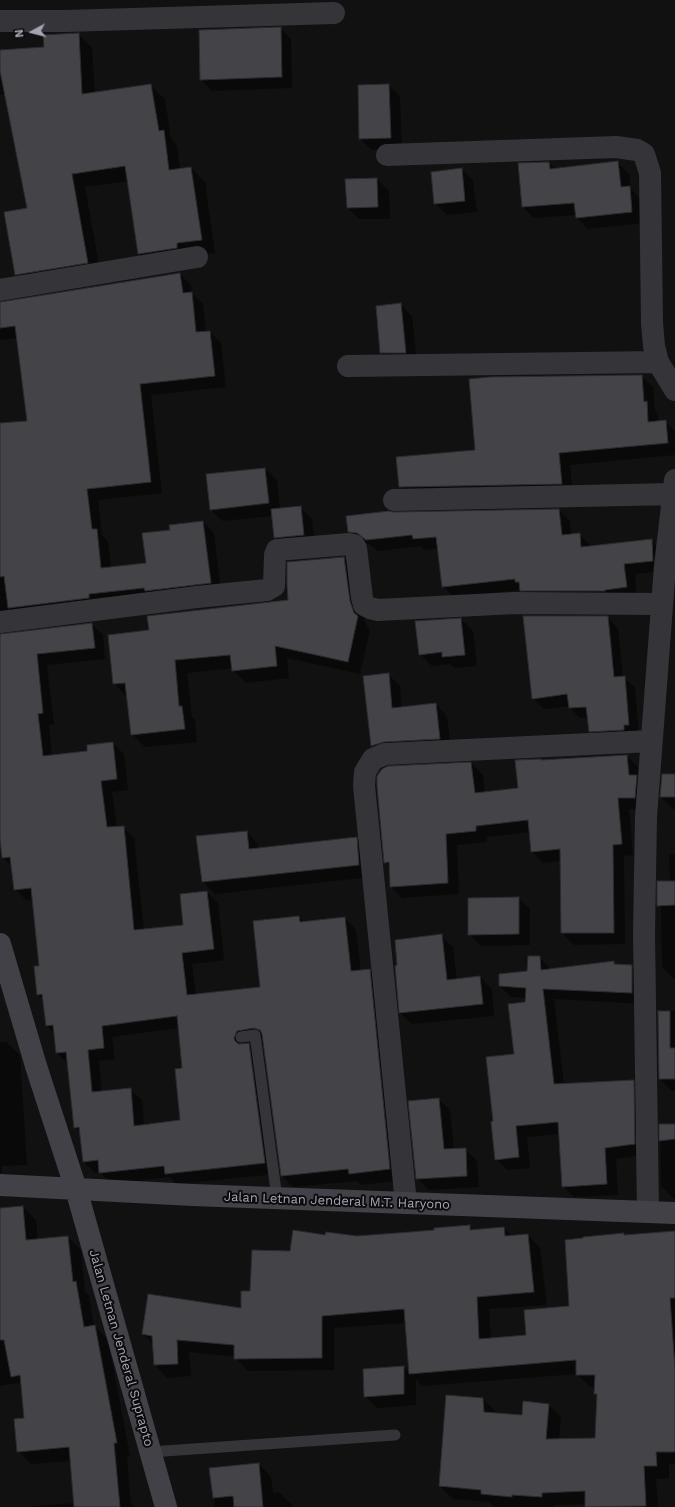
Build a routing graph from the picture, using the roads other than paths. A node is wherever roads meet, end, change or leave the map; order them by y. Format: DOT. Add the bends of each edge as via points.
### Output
graph roads {
  1 [pos="334,13"];
  2 [pos="0,21"];
  3 [pos="387,155"];
  4 [pos="197,257"];
  5 [pos="0,290"];
  6 [pos="658,362"];
  7 [pos="348,366"];
  8 [pos="675,390"];
  9 [pos="674,487"];
  10 [pos="394,500"];
  11 [pos="671,544"];
  12 [pos="662,604"];
  13 [pos="0,622"];
  14 [pos="651,741"];
  15 [pos="0,944"];
  16 [pos="241,1037"];
  17 [pos="0,1186"];
  18 [pos="76,1189"];
  19 [pos="277,1198"];
  20 [pos="406,1203"];
  21 [pos="648,1212"];
  22 [pos="675,1213"];
  23 [pos="395,1435"];
  24 [pos="150,1452"];
  25 [pos="166,1507"];
  1 -- 2 [label="street"];
  3 -- 6 [label="street" via="616,147 637,150 644,154 650,173 652,323"];
  4 -- 5 [label="street"];
  6 -- 7 [label="street"];
  6 -- 8 [label="street"];
  9 -- 10 [label="street"];
  9 -- 11 [label="street"];
  11 -- 12 [label="street"];
  12 -- 13 [label="street" via="515,603 378,610 364,605 356,548 349,544 277,550 274,555 274,586 267,590"];
  12 -- 14 [label="street"];
  14 -- 20 [label="street" via="385,754 373,759 365,772 364,786"];
  14 -- 21 [label="street" via="646,817 644,933"];
  15 -- 18 [label="main road, Jalan Letnan Jenderal Suprapto"];
  16 -- 19 [label="lane" via="255,1035"];
  17 -- 18 [label="main road, Jalan Letnan Jenderal M.T. Haryono"];
  18 -- 19 [label="main road, Jalan Letnan Jenderal M.T. Haryono"];
  18 -- 24 [label="main road, Jalan Letnan Jenderal Suprapto"];
  19 -- 20 [label="main road, Jalan Letnan Jenderal M.T. Haryono"];
  20 -- 21 [label="main road, Jalan Letnan Jenderal M.T. Haryono"];
  21 -- 22 [label="main road, Jalan Letnan Jenderal M.T. Haryono"];
  23 -- 24 [label="lane"];
  24 -- 25 [label="main road, Jalan Letnan Jenderal Suprapto"];
}
